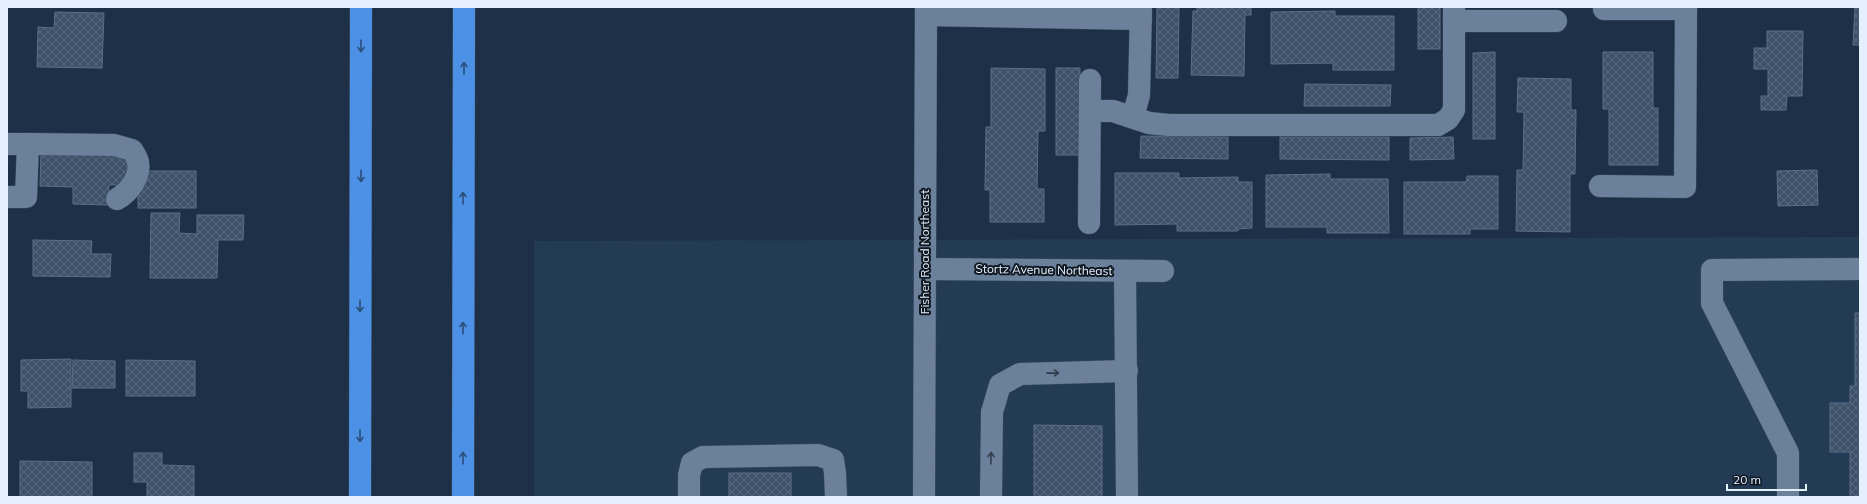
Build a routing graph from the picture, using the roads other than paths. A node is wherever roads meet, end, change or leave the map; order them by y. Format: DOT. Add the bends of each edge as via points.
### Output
graph roads {
  1 [pos="361,7"];
  2 [pos="464,7"];
  3 [pos="1686,8"];
  4 [pos="1604,9"];
  5 [pos="926,11"];
  6 [pos="1141,13"];
  7 [pos="1454,14"];
  8 [pos="1556,21"];
  9 [pos="1090,80"];
  10 [pos="1090,111"];
  11 [pos="1133,117"];
  12 [pos="17,144"];
  13 [pos="1600,186"];
  14 [pos="7,197"];
  15 [pos="117,200"];
  16 [pos="1089,223"];
  17 [pos="1860,266"];
  18 [pos="925,269"];
  19 [pos="1125,270"];
  20 [pos="1163,271"];
  21 [pos="1127,371"];
  22 [pos="360,497"];
  23 [pos="463,497"];
  24 [pos="689,497"];
  25 [pos="836,497"];
  26 [pos="924,497"];
  27 [pos="991,497"];
  28 [pos="1127,497"];
  29 [pos="1788,497"];
  1 -- 22 [label="highway, one-way"];
  23 -- 2 [label="highway, one-way"];
  3 -- 4 [label="street"];
  3 -- 13 [label="street" via="1685,187"];
  5 -- 6 [label="street"];
  5 -- 18 [label="street, Fisher Road Northeast"];
  6 -- 11 [label="street" via="1139,95"];
  7 -- 8 [label="street"];
  7 -- 11 [label="street" via="1454,110 1448,119 1438,125 1170,125 1149,123"];
  9 -- 10 [label="street"];
  10 -- 11 [label="street" via="1112,111"];
  10 -- 16 [label="street"];
  12 -- 14 [label="street" via="26,197"];
  12 -- 15 [label="street" via="114,145 132,150 138,162 137,177 127,194"];
  17 -- 29 [label="street" via="1712,270 1712,302 1788,452"];
  18 -- 19 [label="street, Stortz Avenue Northeast"];
  18 -- 26 [label="street, Fisher Road Northeast"];
  19 -- 20 [label="street, Stortz Avenue Northeast"];
  19 -- 21 [label="street"];
  27 -- 21 [label="street, one-way" via="992,412 1000,385 1020,374"];
  21 -- 28 [label="street"];
  24 -- 25 [label="street" via="692,464 703,457 818,455 833,460"];
}
